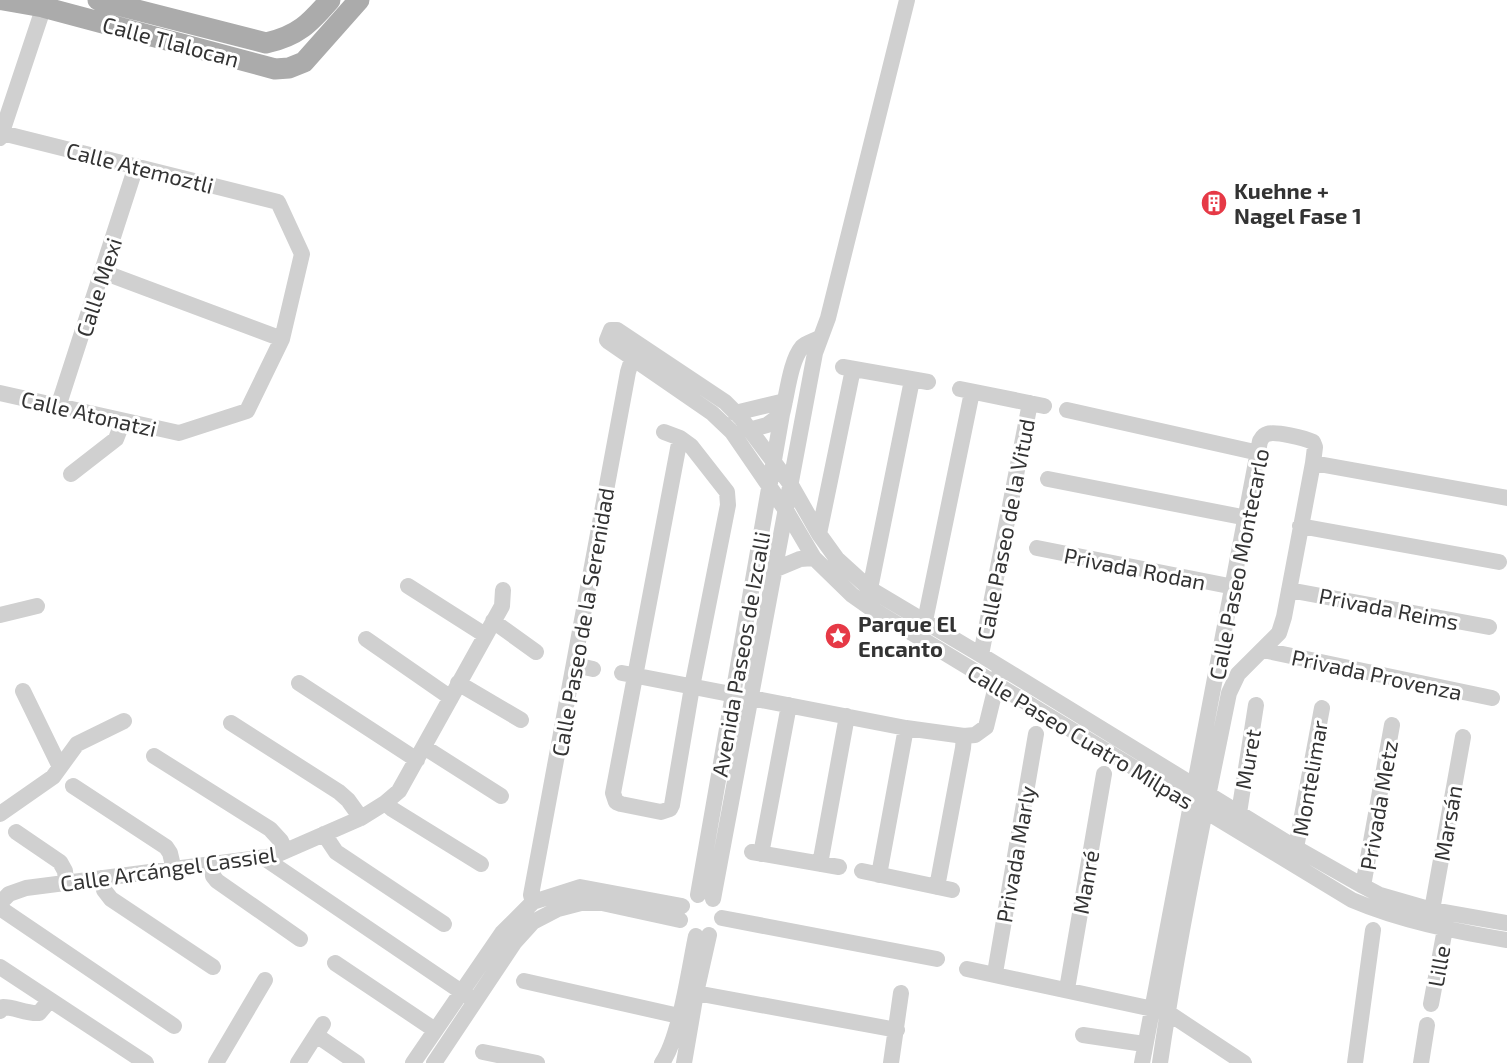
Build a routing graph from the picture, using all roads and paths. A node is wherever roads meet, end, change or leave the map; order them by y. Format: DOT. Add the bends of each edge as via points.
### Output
graph roads {
  1 [pos="3,0"];
  2 [pos="98,0"];
  3 [pos="330,0"];
  4 [pos="359,0"];
  5 [pos="907,0"];
  6 [pos="45,4"];
  7 [pos="1,136"];
  8 [pos="136,166"];
  9 [pos="103,272"];
  10 [pos="819,338"];
  11 [pos="282,339"];
  12 [pos="635,351"];
  13 [pos="0,393"];
  14 [pos="58,407"];
  15 [pos="784,407"];
  16 [pos="1067,410"];
  17 [pos="735,413"];
  18 [pos="123,421"];
  19 [pos="749,430"];
  20 [pos="664,432"];
  21 [pos="680,438"];
  22 [pos="1259,453"];
  23 [pos="774,462"];
  24 [pos="1313,463"];
  25 [pos="72,474"];
  26 [pos="1048,479"];
  27 [pos="791,485"];
  28 [pos="771,488"];
  29 [pos="1507,498"];
  30 [pos="787,512"];
  31 [pos="1247,518"];
  32 [pos="1300,526"];
  33 [pos="819,534"];
  34 [pos="1037,548"];
  35 [pos="814,558"];
  36 [pos="1499,562"];
  37 [pos="776,569"];
  38 [pos="408,586"];
  39 [pos="1234,587"];
  40 [pos="870,589"];
  41 [pos="503,590"];
  42 [pos="1289,590"];
  43 [pos="37,606"];
  44 [pos="0,615"];
  45 [pos="925,621"];
  46 [pos="1489,627"];
  47 [pos="489,628"];
  48 [pos="366,639"];
  49 [pos="1263,650"];
  50 [pos="536,652"];
  51 [pos="981,655"];
  52 [pos="575,665"];
  53 [pos="1000,667"];
  54 [pos="593,669"];
  55 [pos="628,674"];
  56 [pos="299,683"];
  57 [pos="997,685"];
  58 [pos="692,687"];
  59 [pos="455,690"];
  60 [pos="23,692"];
  61 [pos="732,695"];
  62 [pos="749,698"];
  63 [pos="1492,698"];
  64 [pos="789,705"];
  65 [pos="1256,705"];
  66 [pos="1322,708"];
  67 [pos="848,716"];
  68 [pos="521,720"];
  69 [pos="124,721"];
  70 [pos="231,723"];
  71 [pos="1392,725"];
  72 [pos="906,728"];
  73 [pos="1036,734"];
  74 [pos="964,736"];
  75 [pos="1463,737"];
  76 [pos="421,753"];
  77 [pos="154,756"];
  78 [pos="60,766"];
  79 [pos="1104,774"];
  80 [pos="73,786"];
  81 [pos="1201,789"];
  82 [pos="501,796"];
  83 [pos="386,803"];
  84 [pos="1198,806"];
  85 [pos="1239,813"];
  86 [pos="0,814"];
  87 [pos="361,818"];
  88 [pos="16,832"];
  89 [pos="324,834"];
  90 [pos="1296,848"];
  91 [pos="285,851"];
  92 [pos="264,858"];
  93 [pos="481,864"];
  94 [pos="820,864"];
  95 [pos="212,865"];
  96 [pos="839,867"];
  97 [pos="174,870"];
  98 [pos="861,871"];
  99 [pos="879,875"];
  100 [pos="102,878"];
  101 [pos="66,882"];
  102 [pos="1363,886"];
  103 [pos="706,897"];
  104 [pos="533,902"];
  105 [pos="0,903"];
  106 [pos="1378,903"];
  107 [pos="0,908"];
  108 [pos="1432,910"];
  109 [pos="681,913"];
  110 [pos="722,918"];
  111 [pos="1507,923"];
  112 [pos="444,924"];
  113 [pos="1485,928"];
  114 [pos="1445,929"];
  115 [pos="1373,930"];
  116 [pos="702,935"];
  117 [pos="300,939"];
  118 [pos="1507,940"];
  119 [pos="937,958"];
  120 [pos="335,963"];
  121 [pos="0,967"];
  122 [pos="213,967"];
  123 [pos="967,969"];
  124 [pos="994,974"];
  125 [pos="265,980"];
  126 [pos="524,981"];
  127 [pos="1067,989"];
  128 [pos="696,993"];
  129 [pos="901,993"];
  130 [pos="468,997"];
  131 [pos="50,1000"];
  132 [pos="1431,1004"];
  133 [pos="1159,1010"];
  134 [pos="0,1011"];
  135 [pos="679,1017"];
  136 [pos="1427,1025"];
  137 [pos="174,1026"];
  138 [pos="435,1030"];
  139 [pos="897,1030"];
  140 [pos="1083,1035"];
  141 [pos="1144,1044"];
  142 [pos="483,1052"];
  143 [pos="124,1057"];
  144 [pos="146,1063"];
  145 [pos="216,1063"];
  146 [pos="298,1063"];
  147 [pos="357,1063"];
  148 [pos="413,1063"];
  149 [pos="434,1063"];
  150 [pos="537,1063"];
  151 [pos="662,1063"];
  152 [pos="684,1063"];
  153 [pos="891,1063"];
  154 [pos="1142,1063"];
  155 [pos="1160,1063"];
  156 [pos="1244,1063"];
  157 [pos="1355,1063"];
  158 [pos="1421,1063"];
  1 -- 6 [label="main road, Calle Tlalocan"];
  2 -- 3 [label="main road, Calle Tlalocan" via="266,43 300,31"];
  4 -- 6 [label="main road, Calle Tlalocan" via="304,62 275,69"];
  5 -- 10 [label="street, Avenida Paseos de Izcalli" via="828,318"];
  6 -- 7 [label="street"];
  7 -- 8 [label="street, Calle Atemoztli"];
  8 -- 9 [label="street, Calle Mexi"];
  8 -- 11 [label="street, Calle Atemoztli" via="278,202 302,254"];
  9 -- 11 [label="street"];
  9 -- 14 [label="street, Calle Mexi"];
  10 -- 15 [label="street, Avenida Paseos de Izcalli" via="803,345 799,352"];
  10 -- 27 [label="street, Avenida Paseos de Izcalli"];
  11 -- 18 [label="street, Calle Atonatzi" via="247,411 178,433"];
  12 -- 17 [label="street, Calle Paseo Cuatro Milpas" via="724,402"];
  12 -- 28 [label="street, Calle Paseo Cuatro Milpas" via="732,432"];
  12 -- 52 [label="street, Calle Paseo de la Serenidad"];
  13 -- 14 [label="street, Calle Atonatzi"];
  14 -- 18 [label="street, Calle Atonatzi"];
  15 -- 17 [label="street"];
  15 -- 19 [label="street" via="767,425"];
  15 -- 23 [label="street, Avenida Paseos de Izcalli"];
  16 -- 22 [label="street"];
  17 -- 19 [label="street, Calle Paseo Cuatro Milpas"];
  18 -- 25 [label="street" via="116,439"];
  19 -- 23 [label="street, Calle Paseo Cuatro Milpas"];
  20 -- 21 [label="street"];
  21 -- 55 [label="street"];
  21 -- 58 [label="street" via="691,446 727,492 728,505"];
  22 -- 24 [label="street, Calle Paseo Montecarlo" via="1260,441 1270,433 1306,439 1313,442"];
  22 -- 31 [label="street, Calle Paseo Montecarlo"];
  23 -- 27 [label="street, Calle Paseo Cuatro Milpas"];
  23 -- 28 [label="street, Avenida Paseos de Izcalli"];
  24 -- 29 [label="street"];
  24 -- 32 [label="street, Calle Paseo Montecarlo"];
  26 -- 31 [label="street"];
  27 -- 30 [label="street, Avenida Paseos de Izcalli"];
  27 -- 33 [label="street, Calle Paseo Cuatro Milpas"];
  28 -- 30 [label="street, Calle Paseo Cuatro Milpas"];
  28 -- 61 [label="street, Avenida Paseos de Izcalli"];
  30 -- 35 [label="street, Calle Paseo Cuatro Milpas"];
  30 -- 37 [label="street, Avenida Paseos de Izcalli"];
  31 -- 39 [label="street, Calle Paseo Montecarlo"];
  32 -- 36 [label="street"];
  32 -- 42 [label="street, Calle Paseo Montecarlo"];
  33 -- 40 [label="street, Calle Paseo Cuatro Milpas" via="845,568"];
  33 -- 40 [label="street" via="848,368 920,381"];
  34 -- 39 [label="street, Privada Rodan"];
  35 -- 37 [label="street"];
  35 -- 57 [label="street, Calle Paseo Cuatro Milpas" via="869,607"];
  37 -- 62 [label="street, Avenida Paseos de Izcalli"];
  38 -- 47 [label="street"];
  39 -- 81 [label="street, Calle Paseo Montecarlo"];
  40 -- 45 [label="street, Calle Paseo Cuatro Milpas"];
  41 -- 47 [label="street, Calle Arcángel Cassiel" via="502,606"];
  42 -- 46 [label="street, Privada Reims"];
  42 -- 49 [label="street, Calle Paseo Montecarlo" via="1279,633"];
  43 -- 44 [label="street"];
  45 -- 51 [label="street, Calle Paseo Cuatro Milpas"];
  45 -- 51 [label="street, Calle Paseo de la Vitud" via="966,391 1037,405"];
  47 -- 50 [label="street"];
  47 -- 59 [label="street, Calle Arcángel Cassiel"];
  48 -- 59 [label="street"];
  49 -- 63 [label="street, Privada Provenza"];
  49 -- 81 [label="street, Calle Paseo Montecarlo" via="1231,686"];
  51 -- 53 [label="street, Calle Paseo Cuatro Milpas"];
  52 -- 54 [label="street"];
  52 -- 104 [label="street, Calle Paseo de la Serenidad" via="531,896"];
  53 -- 57 [label="street"];
  53 -- 81 [label="street, Calle Paseo Cuatro Milpas"];
  55 -- 58 [label="street"];
  55 -- 58 [label="street" via="613,793 621,804 662,812 670,809"];
  56 -- 76 [label="street"];
  57 -- 74 [label="street" via="986,727 975,735"];
  57 -- 84 [label="street, Calle Paseo Cuatro Milpas"];
  58 -- 61 [label="street"];
  59 -- 68 [label="street"];
  59 -- 76 [label="street, Calle Arcángel Cassiel"];
  60 -- 78 [label="street"];
  61 -- 62 [label="street"];
  61 -- 103 [label="street, Avenida Paseos de Izcalli"];
  62 -- 64 [label="street"];
  62 -- 103 [label="street, Avenida Paseos de Izcalli"];
  64 -- 67 [label="street"];
  64 -- 94 [label="street" via="756,853"];
  65 -- 85 [label="street, Muret"];
  66 -- 90 [label="street, Montelimar"];
  67 -- 72 [label="street"];
  67 -- 94 [label="street"];
  69 -- 78 [label="street" via="76,744"];
  70 -- 87 [label="street" via="339,792"];
  71 -- 102 [label="street, Privada Metz"];
  72 -- 74 [label="street"];
  72 -- 99 [label="street"];
  73 -- 124 [label="street, Privada Marly"];
  74 -- 99 [label="street" via="945,889"];
  75 -- 108 [label="street, Marsán"];
  76 -- 82 [label="street"];
  76 -- 83 [label="street, Calle Arcángel Cassiel" via="399,791"];
  77 -- 91 [label="street" via="270,829"];
  78 -- 86 [label="street" via="53,777"];
  79 -- 127 [label="street, Manré"];
  80 -- 97 [label="street" via="166,847"];
  81 -- 84 [label="street, Calle Paseo Montecarlo"];
  81 -- 85 [label="street, Calle Paseo Cuatro Milpas"];
  83 -- 87 [label="street, Calle Arcángel Cassiel"];
  83 -- 93 [label="street"];
  84 -- 106 [label="street, Calle Paseo Cuatro Milpas" via="1352,900"];
  84 -- 133 [label="street, Calle Paseo Montecarlo"];
  85 -- 90 [label="street, Calle Paseo Cuatro Milpas"];
  87 -- 89 [label="street, Calle Arcángel Cassiel"];
  88 -- 101 [label="street" via="60,862"];
  89 -- 91 [label="street, Calle Arcángel Cassiel"];
  89 -- 112 [label="street" via="336,852"];
  90 -- 102 [label="street, Calle Paseo Cuatro Milpas"];
  91 -- 92 [label="street, Calle Arcángel Cassiel"];
  92 -- 95 [label="street, Calle Arcángel Cassiel"];
  92 -- 130 [label="street"];
  94 -- 96 [label="street"];
  95 -- 97 [label="street, Calle Arcángel Cassiel"];
  95 -- 117 [label="street" via="217,881"];
  97 -- 100 [label="street, Calle Arcángel Cassiel"];
  98 -- 99 [label="street"];
  100 -- 101 [label="street, Calle Arcángel Cassiel"];
  100 -- 122 [label="street" via="111,899"];
  101 -- 105 [label="street, Calle Arcángel Cassiel" via="16,890"];
  102 -- 106 [label="street, Calle Paseo Cuatro Milpas"];
  103 -- 109 [label="street" via="689,899"];
  103 -- 110 [label="street" via="718,904"];
  104 -- 109 [label="street" via="580,887"];
  104 -- 130 [label="street" via="502,933"];
  106 -- 108 [label="street, Calle Paseo Cuatro Milpas"];
  106 -- 114 [label="street, Calle Paseo Cuatro Milpas"];
  107 -- 137 [label="street"];
  108 -- 113 [label="street, Calle Paseo Cuatro Milpas"];
  109 -- 116 [label="street" via="686,930"];
  109 -- 130 [label="street" via="602,903 558,909 533,922"];
  110 -- 116 [label="street" via="718,927"];
  110 -- 119 [label="street"];
  111 -- 113 [label="street, Calle Paseo Cuatro Milpas"];
  113 -- 114 [label="street, Calle Paseo Cuatro Milpas"];
  113 -- 118 [label="street, Calle Paseo Cuatro Milpas"];
  114 -- 132 [label="street, Lille"];
  115 -- 157 [label="street"];
  116 -- 128 [label="street"];
  116 -- 135 [label="street"];
  120 -- 138 [label="street"];
  121 -- 131 [label="street"];
  123 -- 124 [label="street"];
  124 -- 127 [label="street"];
  125 -- 145 [label="street"];
  126 -- 135 [label="street"];
  127 -- 133 [label="street"];
  128 -- 139 [label="street"];
  128 -- 152 [label="street"];
  129 -- 139 [label="street"];
  130 -- 138 [label="street"];
  130 -- 149 [label="street"];
  131 -- 134 [label="street" via="39,1013 11,1007"];
  131 -- 143 [label="street"];
  133 -- 141 [label="street, Calle Paseo Montecarlo"];
  133 -- 155 [label="street, Calle Paseo Montecarlo"];
  133 -- 156 [label="street"];
  135 -- 151 [label="street"];
  136 -- 158 [label="street"];
  138 -- 148 [label="street"];
  139 -- 153 [label="street"];
  140 -- 141 [label="street"];
  141 -- 154 [label="street, Calle Paseo Montecarlo"];
  142 -- 150 [label="street"];
  143 -- 144 [label="street"];
  146 -- 147 [label="street" via="320,1029"];
}
